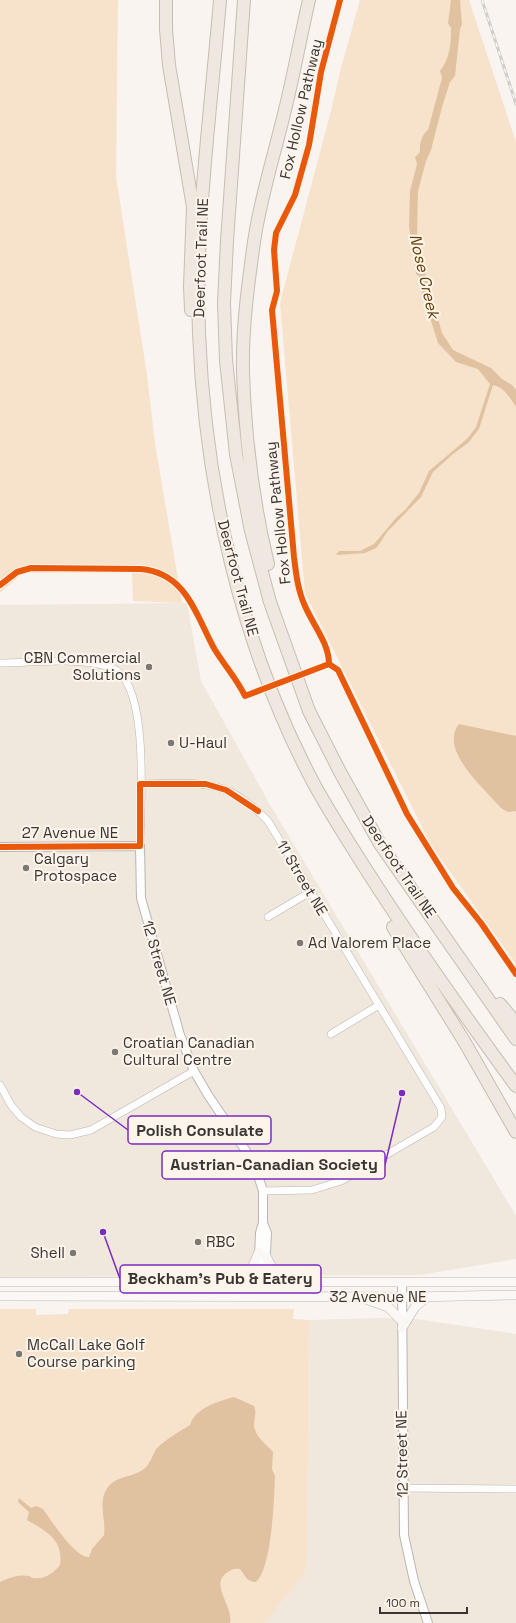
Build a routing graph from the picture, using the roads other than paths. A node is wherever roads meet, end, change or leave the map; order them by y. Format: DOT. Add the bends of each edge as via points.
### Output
graph roads {
  1 [pos="166,0"];
  2 [pos="220,0"];
  3 [pos="244,0"];
  4 [pos="306,0"];
  5 [pos="309,0"];
  6 [pos="304,23"];
  7 [pos="256,646"];
  8 [pos="289,654"];
  9 [pos="0,663"];
  10 [pos="140,784"];
  11 [pos="334,819"];
  12 [pos="140,846"];
  13 [pos="0,847"];
  14 [pos="310,892"];
  15 [pos="268,917"];
  16 [pos="476,982"];
  17 [pos="379,1005"];
  18 [pos="516,1023"];
  19 [pos="332,1034"];
  20 [pos="516,1039"];
  21 [pos="194,1071"];
  22 [pos="0,1085"];
  23 [pos="516,1086"];
  24 [pos="516,1132"];
  25 [pos="263,1192"];
  26 [pos="262,1254"];
  27 [pos="0,1282"];
  28 [pos="402,1282"];
  29 [pos="516,1282"];
  30 [pos="237,1283"];
  31 [pos="325,1283"];
  32 [pos="262,1284"];
  33 [pos="516,1295"];
  34 [pos="0,1296"];
  35 [pos="261,1296"];
  36 [pos="357,1297"];
  37 [pos="402,1297"];
  38 [pos="427,1297"];
  39 [pos="402,1325"];
  40 [pos="402,1488"];
  41 [pos="516,1489"];
  42 [pos="428,1623"];
  1 -- 7 [label="highway" via="169,65 193,207 190,286 195,371 207,482 242,621"];
  2 -- 7 [label="highway, Deerfoot Trail NE" via="201,217 199,334 210,455 219,508 245,614"];
  3 -- 8 [label="highway, Deerfoot Trail NE" via="226,249 226,360 236,454 251,531 270,602"];
  4 -- 6 [label="highway"];
  5 -- 6 [label="highway"];
  6 -- 8 [label="highway" via="254,241 245,319 243,371 253,483"];
  7 -- 11 [label="highway, Deerfoot Trail NE" via="280,712 313,782"];
  8 -- 16 [label="highway, Deerfoot Trail NE" via="310,711 380,844"];
  9 -- 10 [label="street, 12 Street NE" via="76,662 114,669 128,682 137,709 140,731"];
  10 -- 12 [label="street, 12 Street NE"];
  10 -- 14 [label="street, 11 Street NE" via="206,784 241,798 268,821"];
  11 -- 23 [label="highway, Deerfoot Trail NE" via="408,934"];
  11 -- 24 [label="highway" via="394,929 464,1041"];
  12 -- 13 [label="street, 27 Avenue NE"];
  12 -- 21 [label="street, 12 Street NE" via="141,898 146,919 180,1035"];
  14 -- 15 [label="street"];
  14 -- 17 [label="street, 11 Street NE"];
  16 -- 18 [label="highway" via="493,995"];
  16 -- 20 [label="highway, Deerfoot Trail NE"];
  17 -- 19 [label="street"];
  17 -- 25 [label="street, 11 Street NE" via="437,1100 442,1118 434,1127 341,1181 312,1190"];
  21 -- 22 [label="street" via="91,1130 70,1136 35,1127 21,1117"];
  21 -- 25 [label="street, 12 Street NE" via="254,1163"];
  25 -- 26 [label="street, 12 Street NE" via="263,1223 267,1233"];
  26 -- 30 [label="main road" via="249,1275"];
  26 -- 31 [label="main road" via="271,1268 281,1275"];
  26 -- 32 [label="street, 12 Street NE"];
  27 -- 30 [label="main road, 32 Avenue NE"];
  28 -- 29 [label="main road, 32 Avenue NE"];
  28 -- 31 [label="main road, 32 Avenue NE"];
  28 -- 37 [label="street, 12 Street NE"];
  30 -- 32 [label="main road, 32 Avenue NE"];
  31 -- 32 [label="main road, 32 Avenue NE"];
  32 -- 35 [label="street, 12 Street NE"];
  33 -- 38 [label="main road, 32 Avenue NE"];
  34 -- 35 [label="main road, 32 Avenue NE"];
  35 -- 36 [label="main road, 32 Avenue NE"];
  36 -- 37 [label="main road, 32 Avenue NE"];
  36 -- 39 [label="main road" via="388,1307"];
  37 -- 38 [label="main road, 32 Avenue NE"];
  37 -- 39 [label="street, 12 Street NE"];
  38 -- 39 [label="main road" via="415,1307"];
  39 -- 40 [label="street, 12 Street NE"];
  40 -- 41 [label="street"];
  40 -- 42 [label="street, 12 Street NE" via="404,1535 414,1581"];
}
